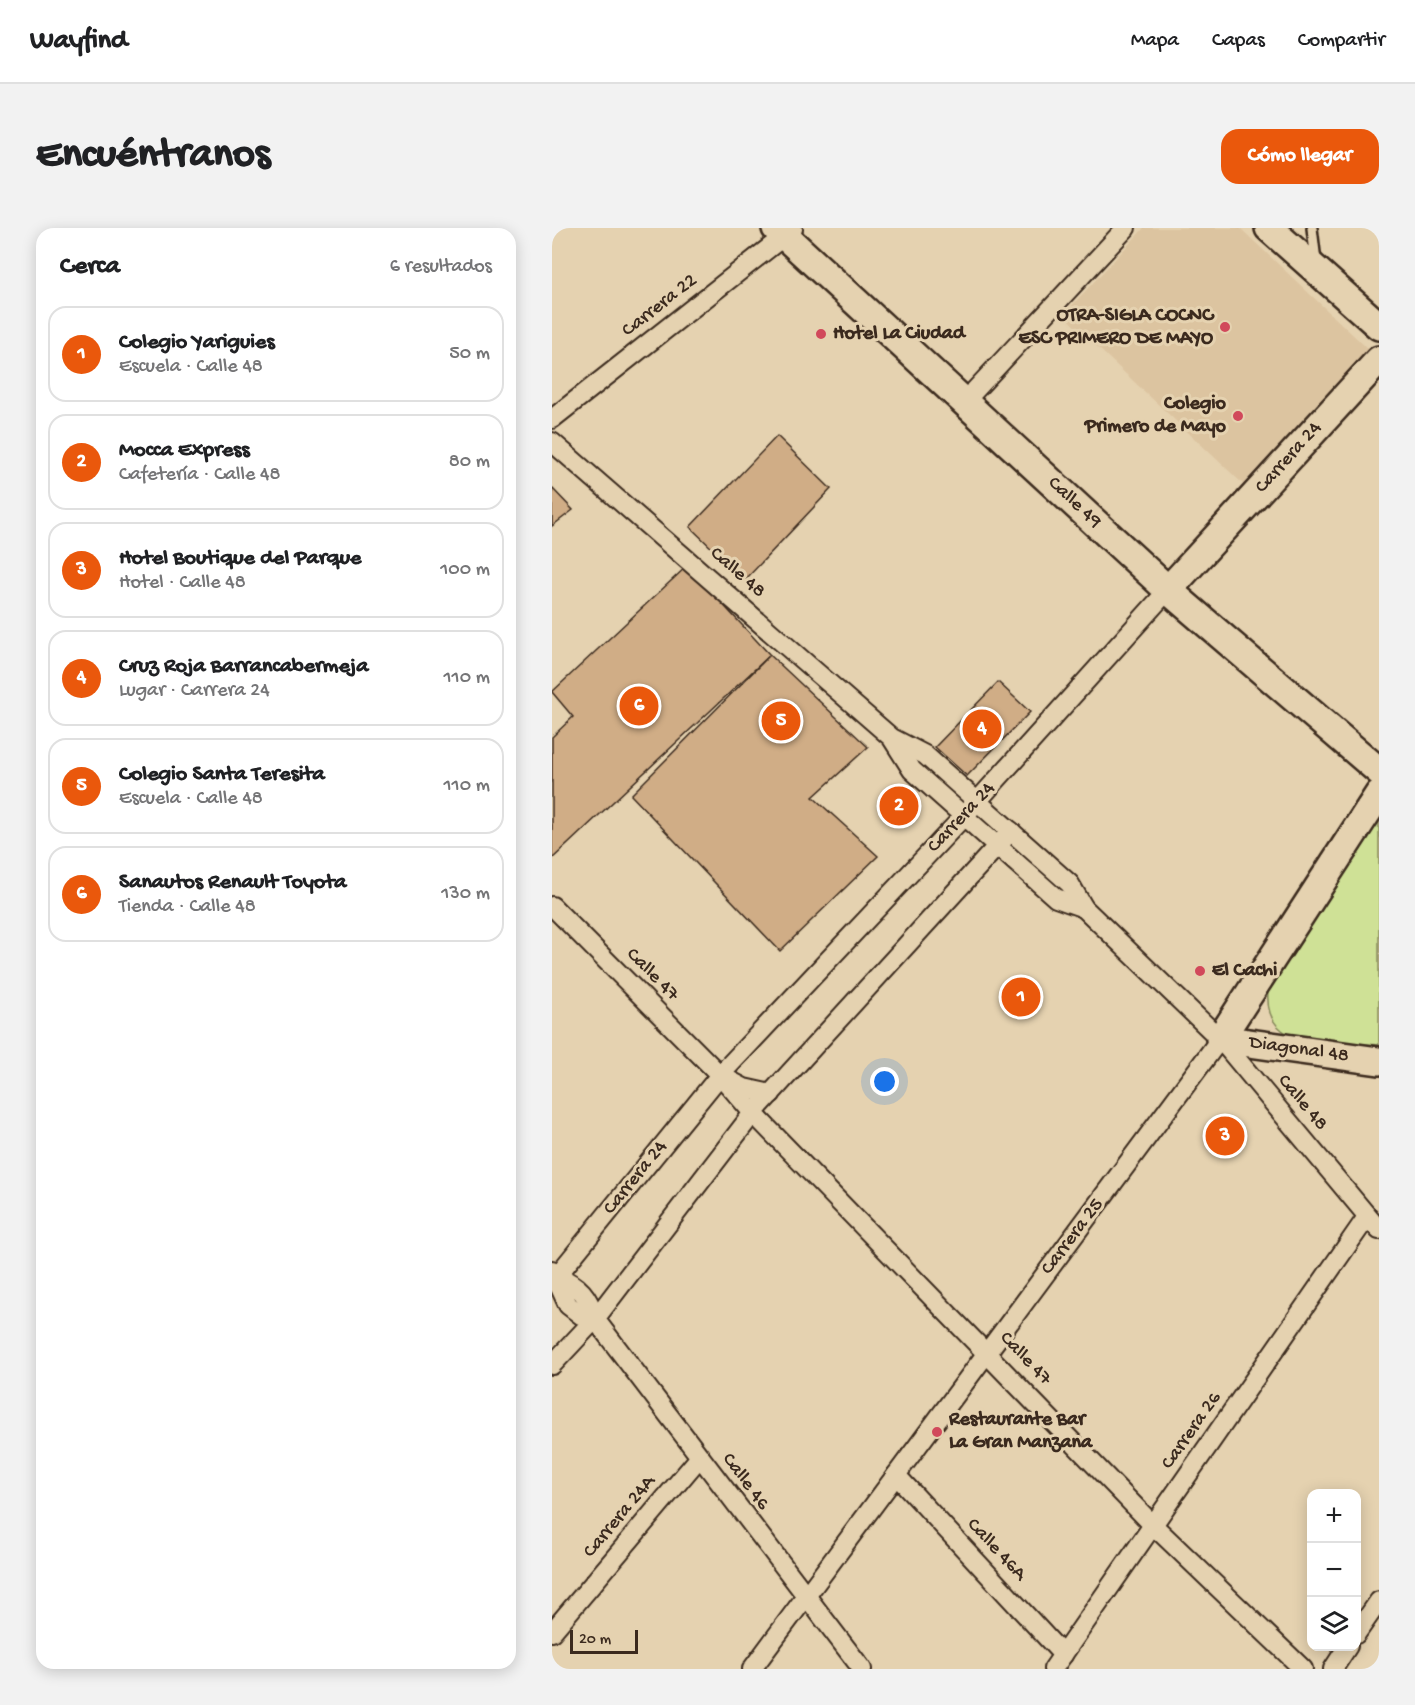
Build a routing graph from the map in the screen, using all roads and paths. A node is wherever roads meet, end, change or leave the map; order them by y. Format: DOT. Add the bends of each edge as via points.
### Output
graph roads {
  1 [pos="1126,228"];
  2 [pos="1269,228"];
  3 [pos="1312,228"];
  4 [pos="785,231"];
  5 [pos="1318,271"];
  6 [pos="1379,326"];
  7 [pos="1379,360"];
  8 [pos="964,401"];
  9 [pos="552,419"];
  10 [pos="552,442"];
  11 [pos="1168,590"];
  12 [pos="892,738"];
  13 [pos="1379,771"];
  14 [pos="1379,794"];
  15 [pos="977,801"];
  16 [pos="964,816"];
  17 [pos="1011,831"];
  18 [pos="998,846"];
  19 [pos="552,906"];
  20 [pos="1084,909"];
  21 [pos="1220,1039"];
  22 [pos="1379,1060"];
  23 [pos="720,1075"];
  24 [pos="771,1094"];
  25 [pos="753,1113"];
  26 [pos="1373,1224"];
  27 [pos="554,1276"];
  28 [pos="595,1319"];
  29 [pos="987,1352"];
  30 [pos="552,1365"];
  31 [pos="699,1458"];
  32 [pos="896,1475"];
  33 [pos="1154,1526"];
  34 [pos="805,1598"];
  35 [pos="1379,1601"];
  36 [pos="1361,1627"];
  37 [pos="552,1632"];
  38 [pos="1345,1651"];
  39 [pos="1058,1662"];
  40 [pos="752,1669"];
  41 [pos="862,1669"];
  42 [pos="1303,1669"];
  43 [pos="1333,1669"];
  1 -- 8 [label="street"];
  2 -- 5 [label="street"];
  3 -- 5 [label="lane"];
  4 -- 8 [label="street, Calle 49"];
  4 -- 9 [label="street, Carrera 22"];
  5 -- 6 [label="street"];
  7 -- 11 [label="street, Carrera 24"];
  8 -- 11 [label="street, Calle 49"];
  10 -- 12 [label="street, Calle 48"];
  11 -- 13 [label="street, Calle 49"];
  11 -- 15 [label="street, Carrera 24"];
  12 -- 15 [label="street, Calle 48" via="925,755"];
  12 -- 16 [label="street, Calle 48" via="912,770"];
  14 -- 21 [label="street, Carrera 25"];
  15 -- 16 [label="street, Carrera 24"];
  15 -- 17 [label="street, Calle 48"];
  16 -- 18 [label="street, Calle 48"];
  16 -- 23 [label="street, Carrera 24"];
  17 -- 18 [label="street"];
  17 -- 20 [label="street, Calle 48" via="1070,884"];
  18 -- 20 [label="street, Calle 48" via="1056,898"];
  18 -- 24 [label="street"];
  19 -- 23 [label="street, Calle 47"];
  20 -- 21 [label="street, Calle 48"];
  21 -- 22 [label="street, Diagonal 48"];
  21 -- 26 [label="street, Calle 48"];
  21 -- 29 [label="street, Carrera 25"];
  23 -- 24 [label="street, Calle 47" via="744,1088"];
  23 -- 25 [label="street, Calle 47"];
  23 -- 27 [label="street, Carrera 24"];
  24 -- 25 [label="street"];
  25 -- 28 [label="street"];
  25 -- 29 [label="street, Calle 47"];
  26 -- 33 [label="street, Carrera 26"];
  27 -- 28 [label="street, Calle 46" via="568,1305"];
  28 -- 30 [label="street"];
  28 -- 31 [label="street, Calle 46"];
  29 -- 32 [label="street, Carrera 25"];
  29 -- 33 [label="street, Calle 47"];
  31 -- 34 [label="street, Calle 46"];
  31 -- 37 [label="street, Carrera 24A"];
  32 -- 34 [label="street, Carrera 25"];
  32 -- 39 [label="street, Calle 46A"];
  33 -- 39 [label="street, Carrera 26"];
  33 -- 42 [label="street, Calle 47"];
  34 -- 40 [label="street, Carrera 25"];
  34 -- 41 [label="street, Calle 46"];
  35 -- 36 [label="street"];
  38 -- 43 [label="street"];
}
